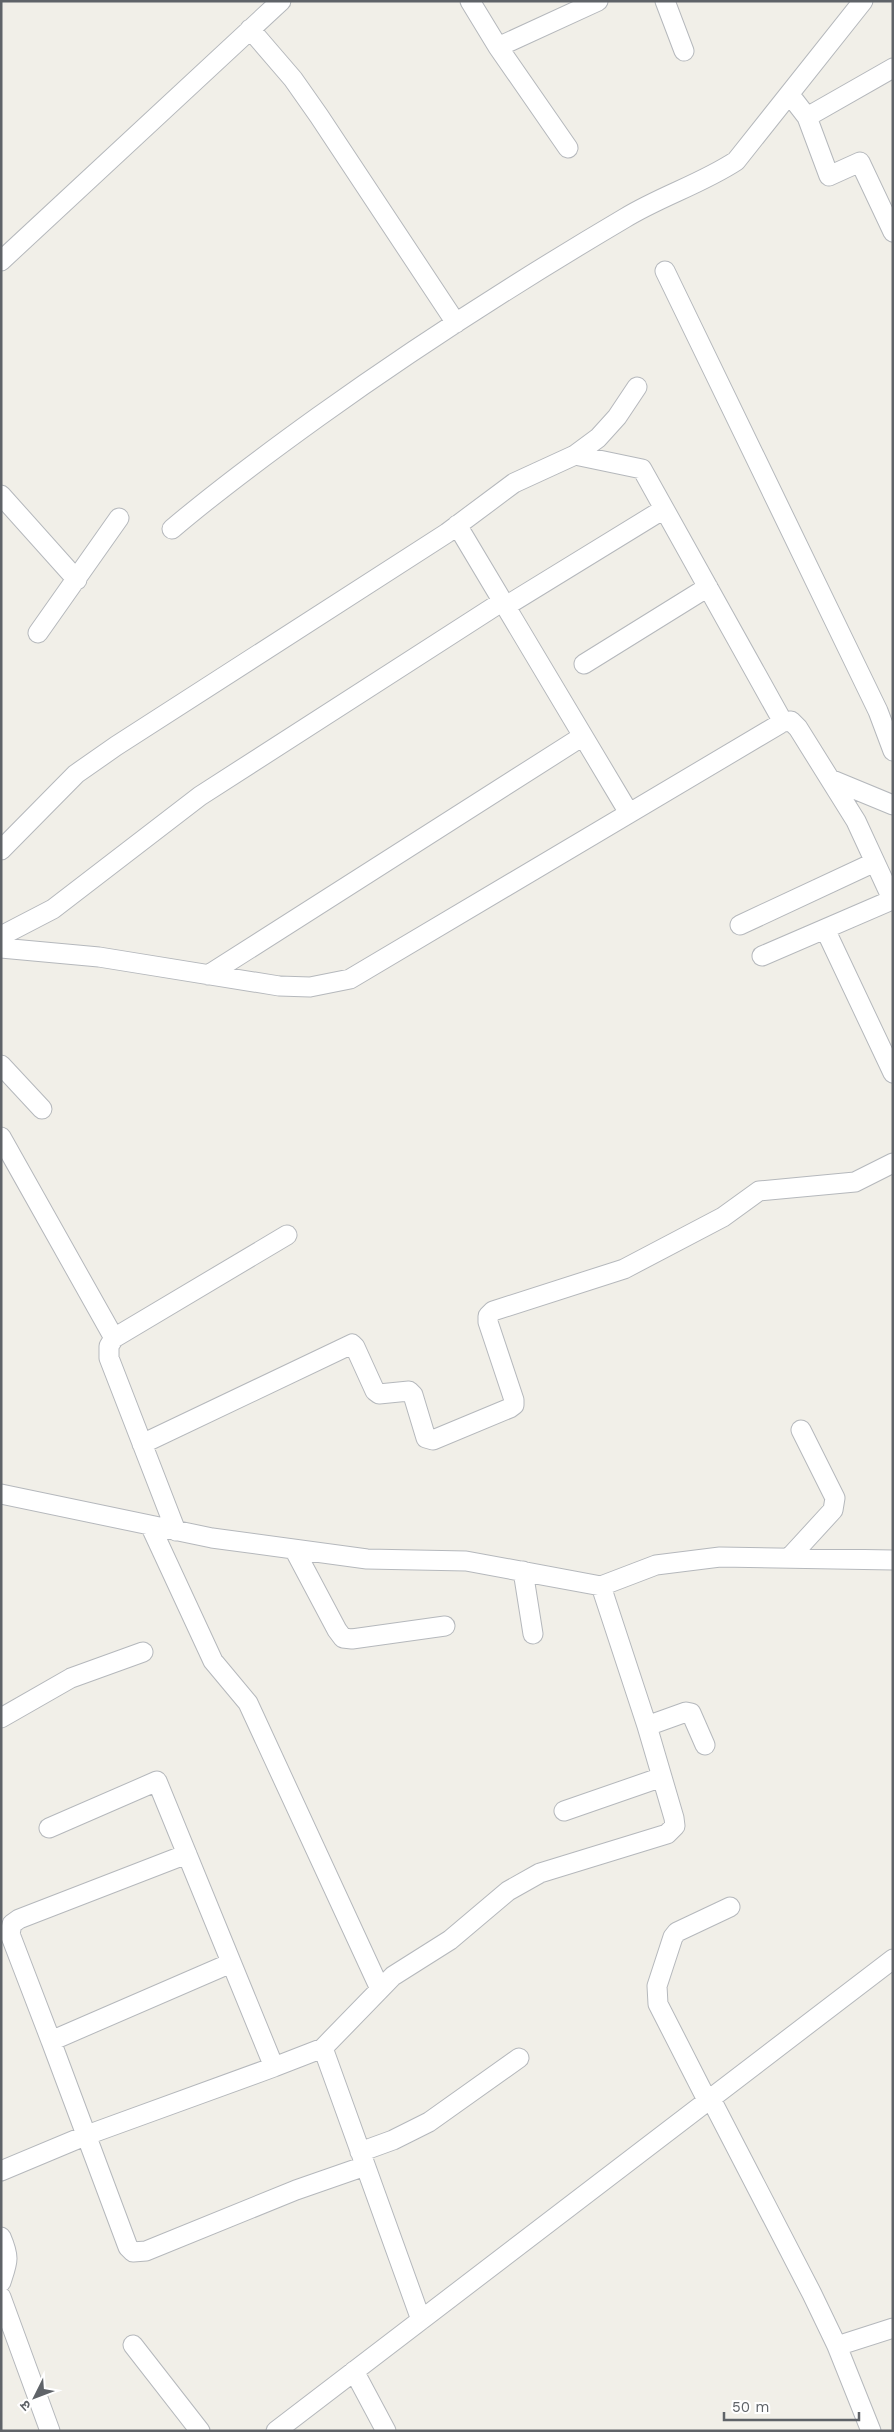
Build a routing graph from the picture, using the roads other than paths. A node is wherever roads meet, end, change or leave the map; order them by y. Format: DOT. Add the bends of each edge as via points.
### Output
graph roads {
  1 [pos="281,1"];
  2 [pos="470,1"];
  3 [pos="598,1"];
  4 [pos="665,1"];
  5 [pos="863,1"];
  6 [pos="250,29"];
  7 [pos="498,47"];
  8 [pos="684,51"];
  9 [pos="893,68"];
  10 [pos="790,95"];
  11 [pos="807,117"];
  12 [pos="568,148"];
  13 [pos="893,232"];
  14 [pos="1,261"];
  15 [pos="665,271"];
  16 [pos="456,323"];
  17 [pos="637,387"];
  18 [pos="575,455"];
  19 [pos="1,495"];
  20 [pos="664,509"];
  21 [pos="119,518"];
  22 [pos="457,525"];
  23 [pos="172,530"];
  24 [pos="77,580"];
  25 [pos="708,587"];
  26 [pos="504,604"];
  27 [pos="38,633"];
  28 [pos="584,664"];
  29 [pos="783,722"];
  30 [pos="583,736"];
  31 [pos="893,752"];
  32 [pos="830,779"];
  33 [pos="893,804"];
  34 [pos="629,813"];
  35 [pos="1,850"];
  36 [pos="875,862"];
  37 [pos="892,900"];
  38 [pos="740,925"];
  39 [pos="825,929"];
  40 [pos="1,936"];
  41 [pos="1,948"];
  42 [pos="762,956"];
  43 [pos="208,975"];
  44 [pos="1,1065"];
  45 [pos="893,1073"];
  46 [pos="42,1109"];
  47 [pos="1,1137"];
  48 [pos="893,1163"];
  49 [pos="286,1235"];
  50 [pos="114,1338"];
  51 [pos="801,1430"];
  52 [pos="142,1444"];
  53 [pos="1,1494"];
  54 [pos="150,1525"];
  55 [pos="176,1531"];
  56 [pos="294,1549"];
  57 [pos="788,1558"];
  58 [pos="892,1562"];
  59 [pos="523,1571"];
  60 [pos="601,1586"];
  61 [pos="445,1626"];
  62 [pos="533,1634"];
  63 [pos="143,1652"];
  64 [pos="1,1718"];
  65 [pos="647,1726"];
  66 [pos="705,1746"];
  67 [pos="662,1777"];
  68 [pos="564,1811"];
  69 [pos="49,1828"];
  70 [pos="187,1854"];
  71 [pos="730,1907"];
  72 [pos="893,1959"];
  73 [pos="231,1962"];
  74 [pos="380,1989"];
  75 [pos="51,2041"];
  76 [pos="323,2048"];
  77 [pos="519,2058"];
  78 [pos="274,2067"];
  79 [pos="709,2101"];
  80 [pos="87,2135"];
  81 [pos="363,2159"];
  82 [pos="1,2172"];
  83 [pos="1,2237"];
  84 [pos="1,2282"];
  85 [pos="1,2297"];
  86 [pos="421,2320"];
  87 [pos="893,2328"];
  88 [pos="133,2345"];
  89 [pos="837,2346"];
  90 [pos="354,2371"];
  91 [pos="50,2431"];
  92 [pos="200,2431"];
  93 [pos="276,2431"];
  94 [pos="386,2431"];
  95 [pos="871,2431"];
  1 -- 6 [label="street"];
  2 -- 7 [label="street"];
  3 -- 7 [label="street"];
  4 -- 8 [label="street"];
  5 -- 10 [label="street"];
  6 -- 14 [label="street"];
  6 -- 16 [label="street" via="294,79 320,116"];
  7 -- 12 [label="street"];
  9 -- 11 [label="street"];
  10 -- 11 [label="street"];
  10 -- 16 [label="street" via="736,161 712,177 646,205"];
  11 -- 13 [label="street" via="829,176 860,162"];
  15 -- 31 [label="street" via="874,702"];
  16 -- 23 [label="street" via="394,362 219,488"];
  17 -- 18 [label="street" via="598,438"];
  18 -- 20 [label="street" via="642,469"];
  18 -- 22 [label="street" via="514,483"];
  19 -- 24 [label="street"];
  20 -- 25 [label="street"];
  20 -- 26 [label="street"];
  21 -- 24 [label="street"];
  22 -- 26 [label="street"];
  22 -- 35 [label="street" via="76,774"];
  24 -- 27 [label="street"];
  25 -- 28 [label="street"];
  25 -- 29 [label="street"];
  26 -- 30 [label="street"];
  26 -- 40 [label="street" via="200,796 53,909"];
  29 -- 32 [label="street" via="790,721 798,728"];
  29 -- 34 [label="street"];
  30 -- 34 [label="street"];
  30 -- 43 [label="street"];
  32 -- 33 [label="street"];
  32 -- 36 [label="street" via="856,820"];
  34 -- 43 [label="street" via="350,979 310,987 279,986"];
  36 -- 37 [label="street"];
  36 -- 38 [label="street"];
  37 -- 39 [label="street"];
  39 -- 42 [label="street"];
  39 -- 45 [label="street"];
  41 -- 43 [label="street" via="99,957"];
  44 -- 46 [label="street"];
  47 -- 50 [label="street"];
  48 -- 52 [label="street" via="855,1182 759,1191 723,1217 624,1269 493,1311 488,1322 514,1405 433,1440 426,1438 413,1395 404,1390 378,1394 352,1344"];
  49 -- 50 [label="street"];
  50 -- 52 [label="street" via="109,1346 109,1358"];
  51 -- 57 [label="street" via="835,1498 835,1504"];
  52 -- 55 [label="street"];
  53 -- 54 [label="street"];
  54 -- 55 [label="street"];
  54 -- 74 [label="street" via="214,1661 248,1703"];
  55 -- 56 [label="street"];
  56 -- 59 [label="street" via="367,1559 466,1561"];
  56 -- 61 [label="street" via="343,1638"];
  57 -- 58 [label="street"];
  57 -- 60 [label="street" via="720,1557 656,1565"];
  59 -- 60 [label="street"];
  59 -- 62 [label="street"];
  60 -- 65 [label="street"];
  63 -- 64 [label="street" via="71,1678"];
  65 -- 66 [label="street" via="691,1713"];
  65 -- 67 [label="street"];
  67 -- 68 [label="street"];
  67 -- 74 [label="street" via="674,1818 674,1826 667,1834 540,1872 523,1881 458,1934 401,1970"];
  69 -- 70 [label="street" via="157,1781"];
  70 -- 73 [label="street"];
  70 -- 75 [label="street" via="12,1924 10,1934"];
  71 -- 79 [label="street" via="677,1932 657,1986 658,2004"];
  72 -- 79 [label="street"];
  73 -- 75 [label="street"];
  73 -- 78 [label="street"];
  74 -- 76 [label="street"];
  75 -- 80 [label="street"];
  76 -- 78 [label="street"];
  76 -- 81 [label="street"];
  77 -- 81 [label="street" via="429,2122"];
  78 -- 80 [label="street"];
  79 -- 86 [label="street"];
  79 -- 89 [label="street"];
  80 -- 81 [label="street" via="128,2247 133,2252 146,2252"];
  80 -- 82 [label="street"];
  81 -- 86 [label="street"];
  83 -- 84 [label="street" via="8,2253 8,2265"];
  85 -- 91 [label="street"];
  86 -- 90 [label="street"];
  87 -- 89 [label="street"];
  88 -- 92 [label="street"];
  89 -- 95 [label="street"];
  90 -- 93 [label="street"];
  90 -- 94 [label="street"];
}
